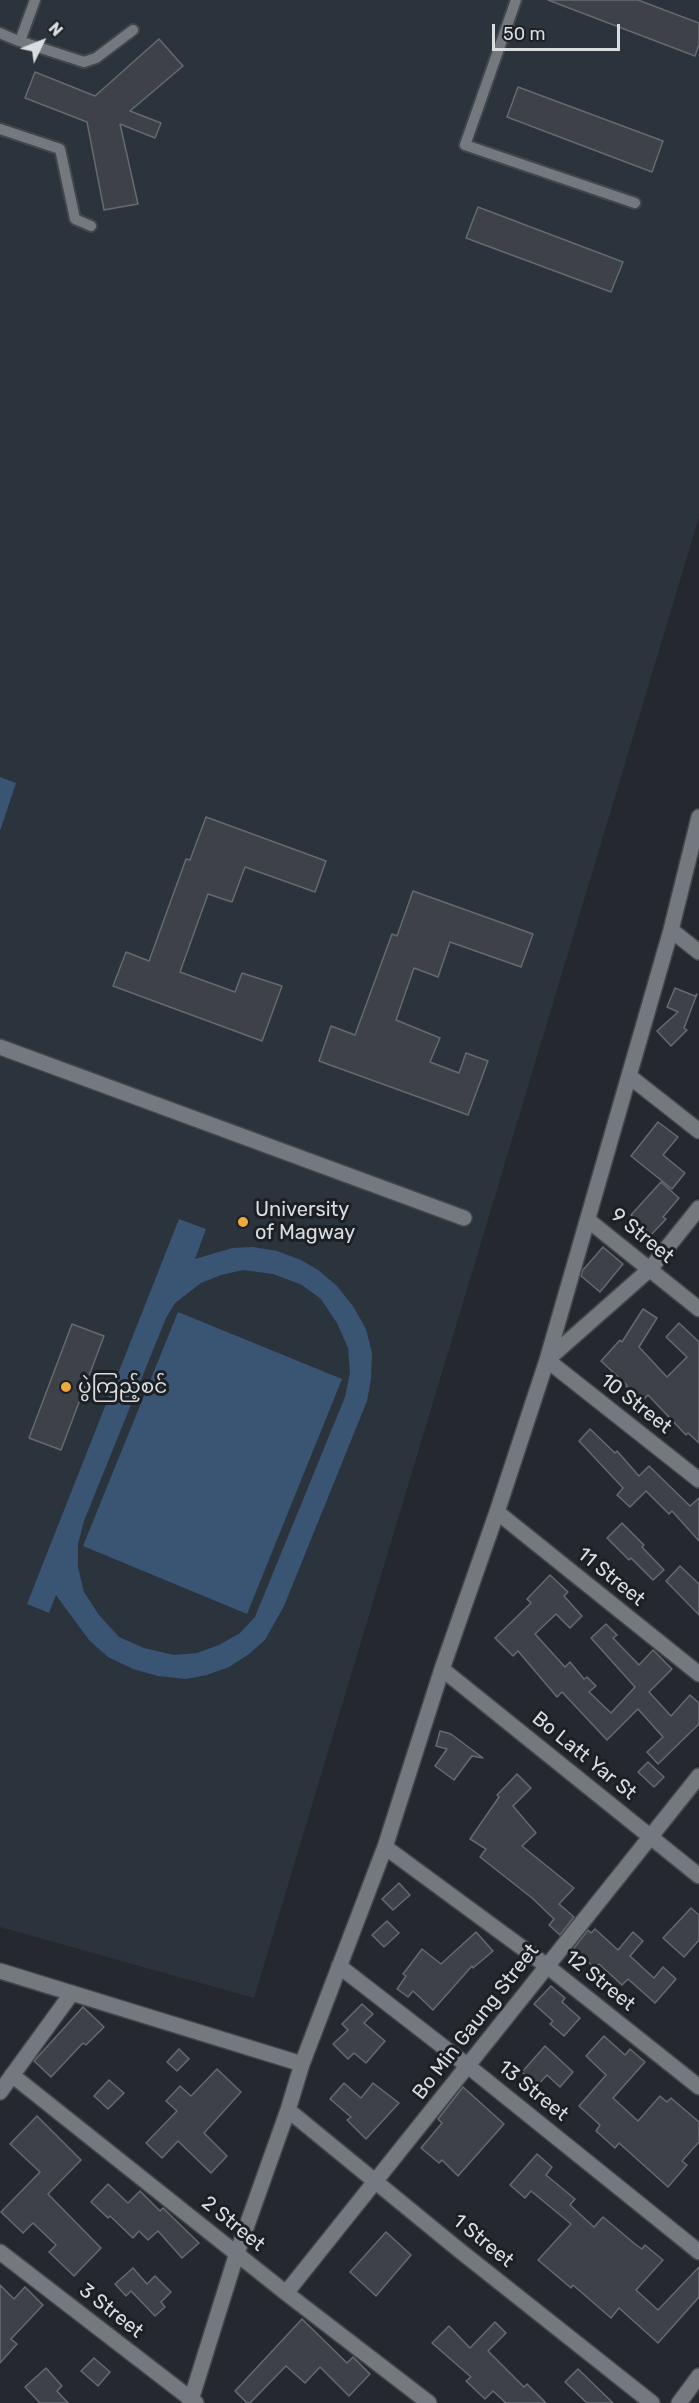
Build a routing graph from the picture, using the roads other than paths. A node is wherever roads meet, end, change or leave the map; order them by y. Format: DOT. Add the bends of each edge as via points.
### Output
graph roads {
  1 [pos="35,0"];
  2 [pos="516,0"];
  3 [pos="133,30"];
  4 [pos="0,33"];
  5 [pos="20,41"];
  6 [pos="0,129"];
  7 [pos="635,203"];
  8 [pos="91,226"];
  9 [pos="699,817"];
  10 [pos="670,930"];
  11 [pos="699,952"];
  12 [pos="0,1047"];
  13 [pos="629,1076"];
  14 [pos="699,1131"];
  15 [pos="699,1208"];
  16 [pos="464,1218"];
  17 [pos="588,1220"];
  18 [pos="650,1269"];
  19 [pos="699,1309"];
  20 [pos="547,1360"];
  21 [pos="699,1480"];
  22 [pos="497,1512"];
  23 [pos="442,1669"];
  24 [pos="699,1674"];
  25 [pos="699,1776"];
  26 [pos="650,1837"];
  27 [pos="385,1847"];
  28 [pos="699,1876"];
  29 [pos="339,1966"];
  30 [pos="547,1966"];
  31 [pos="0,1971"];
  32 [pos="72,1993"];
  33 [pos="302,2064"];
  34 [pos="468,2066"];
  35 [pos="12,2075"];
  36 [pos="699,2087"];
  37 [pos="0,2092"];
  38 [pos="288,2110"];
  39 [pos="376,2182"];
  40 [pos="0,2252"];
  41 [pos="699,2252"];
  42 [pos="237,2253"];
  43 [pos="286,2293"];
  44 [pos="699,2376"];
  45 [pos="192,2402"];
  46 [pos="429,2403"];
  47 [pos="652,2403"];
  48 [pos="679,2403"];
  1 -- 5 [label="lane"];
  2 -- 7 [label="lane" via="465,145"];
  3 -- 5 [label="lane" via="96,58 84,62"];
  4 -- 5 [label="lane"];
  6 -- 8 [label="lane" via="60,149 75,219"];
  9 -- 10 [label="street"];
  10 -- 11 [label="street"];
  10 -- 13 [label="street"];
  12 -- 16 [label="street"];
  13 -- 14 [label="street"];
  13 -- 17 [label="street"];
  15 -- 18 [label="street"];
  17 -- 18 [label="street, 9 Street"];
  17 -- 20 [label="street"];
  18 -- 19 [label="street, 9 Street"];
  18 -- 20 [label="street"];
  20 -- 21 [label="street, 10 Street"];
  20 -- 22 [label="street"];
  22 -- 23 [label="street"];
  22 -- 24 [label="street, 11 Street"];
  23 -- 26 [label="street, Bo Latt Yar St"];
  23 -- 27 [label="street"];
  25 -- 26 [label="street, Bo Min Gaung Street"];
  26 -- 28 [label="street, Bo Latt Yar St"];
  26 -- 30 [label="street, Bo Min Gaung Street"];
  27 -- 29 [label="street"];
  27 -- 30 [label="street, 12 Street"];
  29 -- 33 [label="street"];
  29 -- 34 [label="street, 13 Street"];
  30 -- 34 [label="street, Bo Min Gaung Street"];
  30 -- 36 [label="street, 12 Street"];
  31 -- 32 [label="street"];
  32 -- 33 [label="street"];
  32 -- 35 [label="street"];
  33 -- 38 [label="street"];
  34 -- 39 [label="street, Bo Min Gaung Street"];
  34 -- 41 [label="street, 13 Street"];
  35 -- 37 [label="street"];
  35 -- 42 [label="street, 2 Street"];
  38 -- 39 [label="street, 1 Street"];
  38 -- 42 [label="street"];
  39 -- 43 [label="street, Bo Min Gaung Street"];
  39 -- 47 [label="street, 1 Street"];
  40 -- 45 [label="street, 3 Street"];
  42 -- 43 [label="street, 2 Street"];
  42 -- 45 [label="street"];
  43 -- 46 [label="street, 2 Street"];
  44 -- 48 [label="street"];
}
